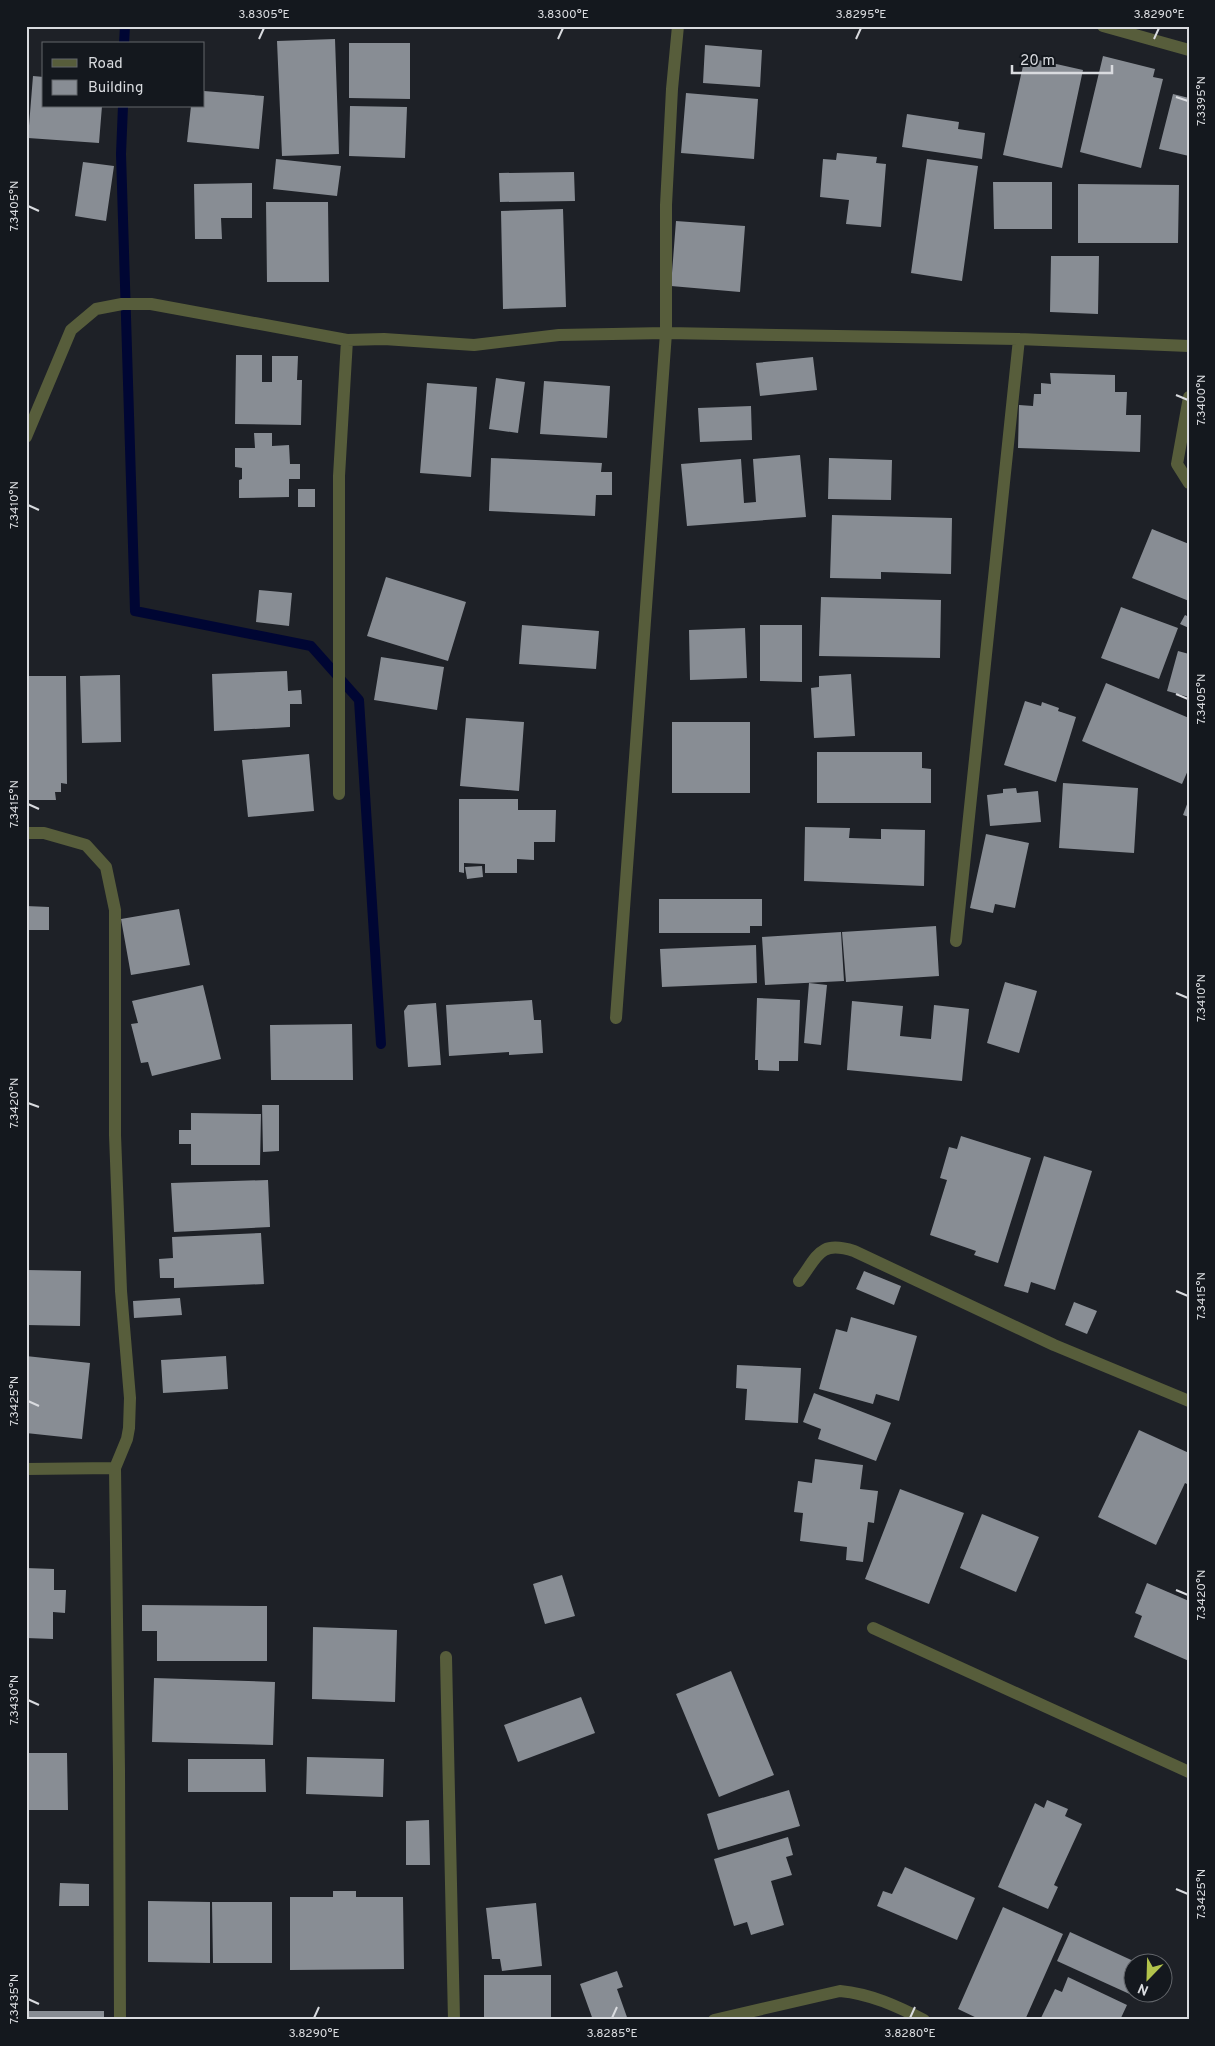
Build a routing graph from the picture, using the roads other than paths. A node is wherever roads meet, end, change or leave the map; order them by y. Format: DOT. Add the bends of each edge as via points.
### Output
graph roads {
  1 [pos="678,26"];
  2 [pos="1102,26"];
  3 [pos="1189,50"];
  4 [pos="666,333"];
  5 [pos="1018,339"];
  6 [pos="347,340"];
  7 [pos="1189,346"];
  8 [pos="1189,397"];
  9 [pos="26,437"];
  10 [pos="1189,483"];
  11 [pos="339,794"];
  12 [pos="26,833"];
  13 [pos="956,941"];
  14 [pos="616,1018"];
  15 [pos="799,1281"];
  16 [pos="1189,1401"];
  17 [pos="115,1468"];
  18 [pos="26,1469"];
  19 [pos="873,1628"];
  20 [pos="446,1657"];
  21 [pos="1189,1772"];
  22 [pos="120,2020"];
  23 [pos="454,2020"];
  24 [pos="714,2020"];
  25 [pos="924,2020"];
  1 -- 4 [label="street" via="666,205"];
  2 -- 3 [label="street"];
  4 -- 5 [label="street"];
  4 -- 6 [label="street" via="559,335 474,345"];
  4 -- 14 [label="street"];
  5 -- 7 [label="street"];
  5 -- 13 [label="street"];
  6 -- 9 [label="street" via="151,304 122,304 96,309 71,330"];
  6 -- 11 [label="street" via="340,476"];
  8 -- 10 [label="street" via="1177,464"];
  12 -- 17 [label="street" via="44,833 86,845 106,867 115,910 115,1135 121,1292 130,1398 127,1439"];
  15 -- 16 [label="street" via="822,1250 837,1246 1054,1345"];
  17 -- 18 [label="street"];
  17 -- 22 [label="street"];
  19 -- 21 [label="street"];
  20 -- 23 [label="street"];
  24 -- 25 [label="street" via="840,1991 860,1993 893,2004"];
}
